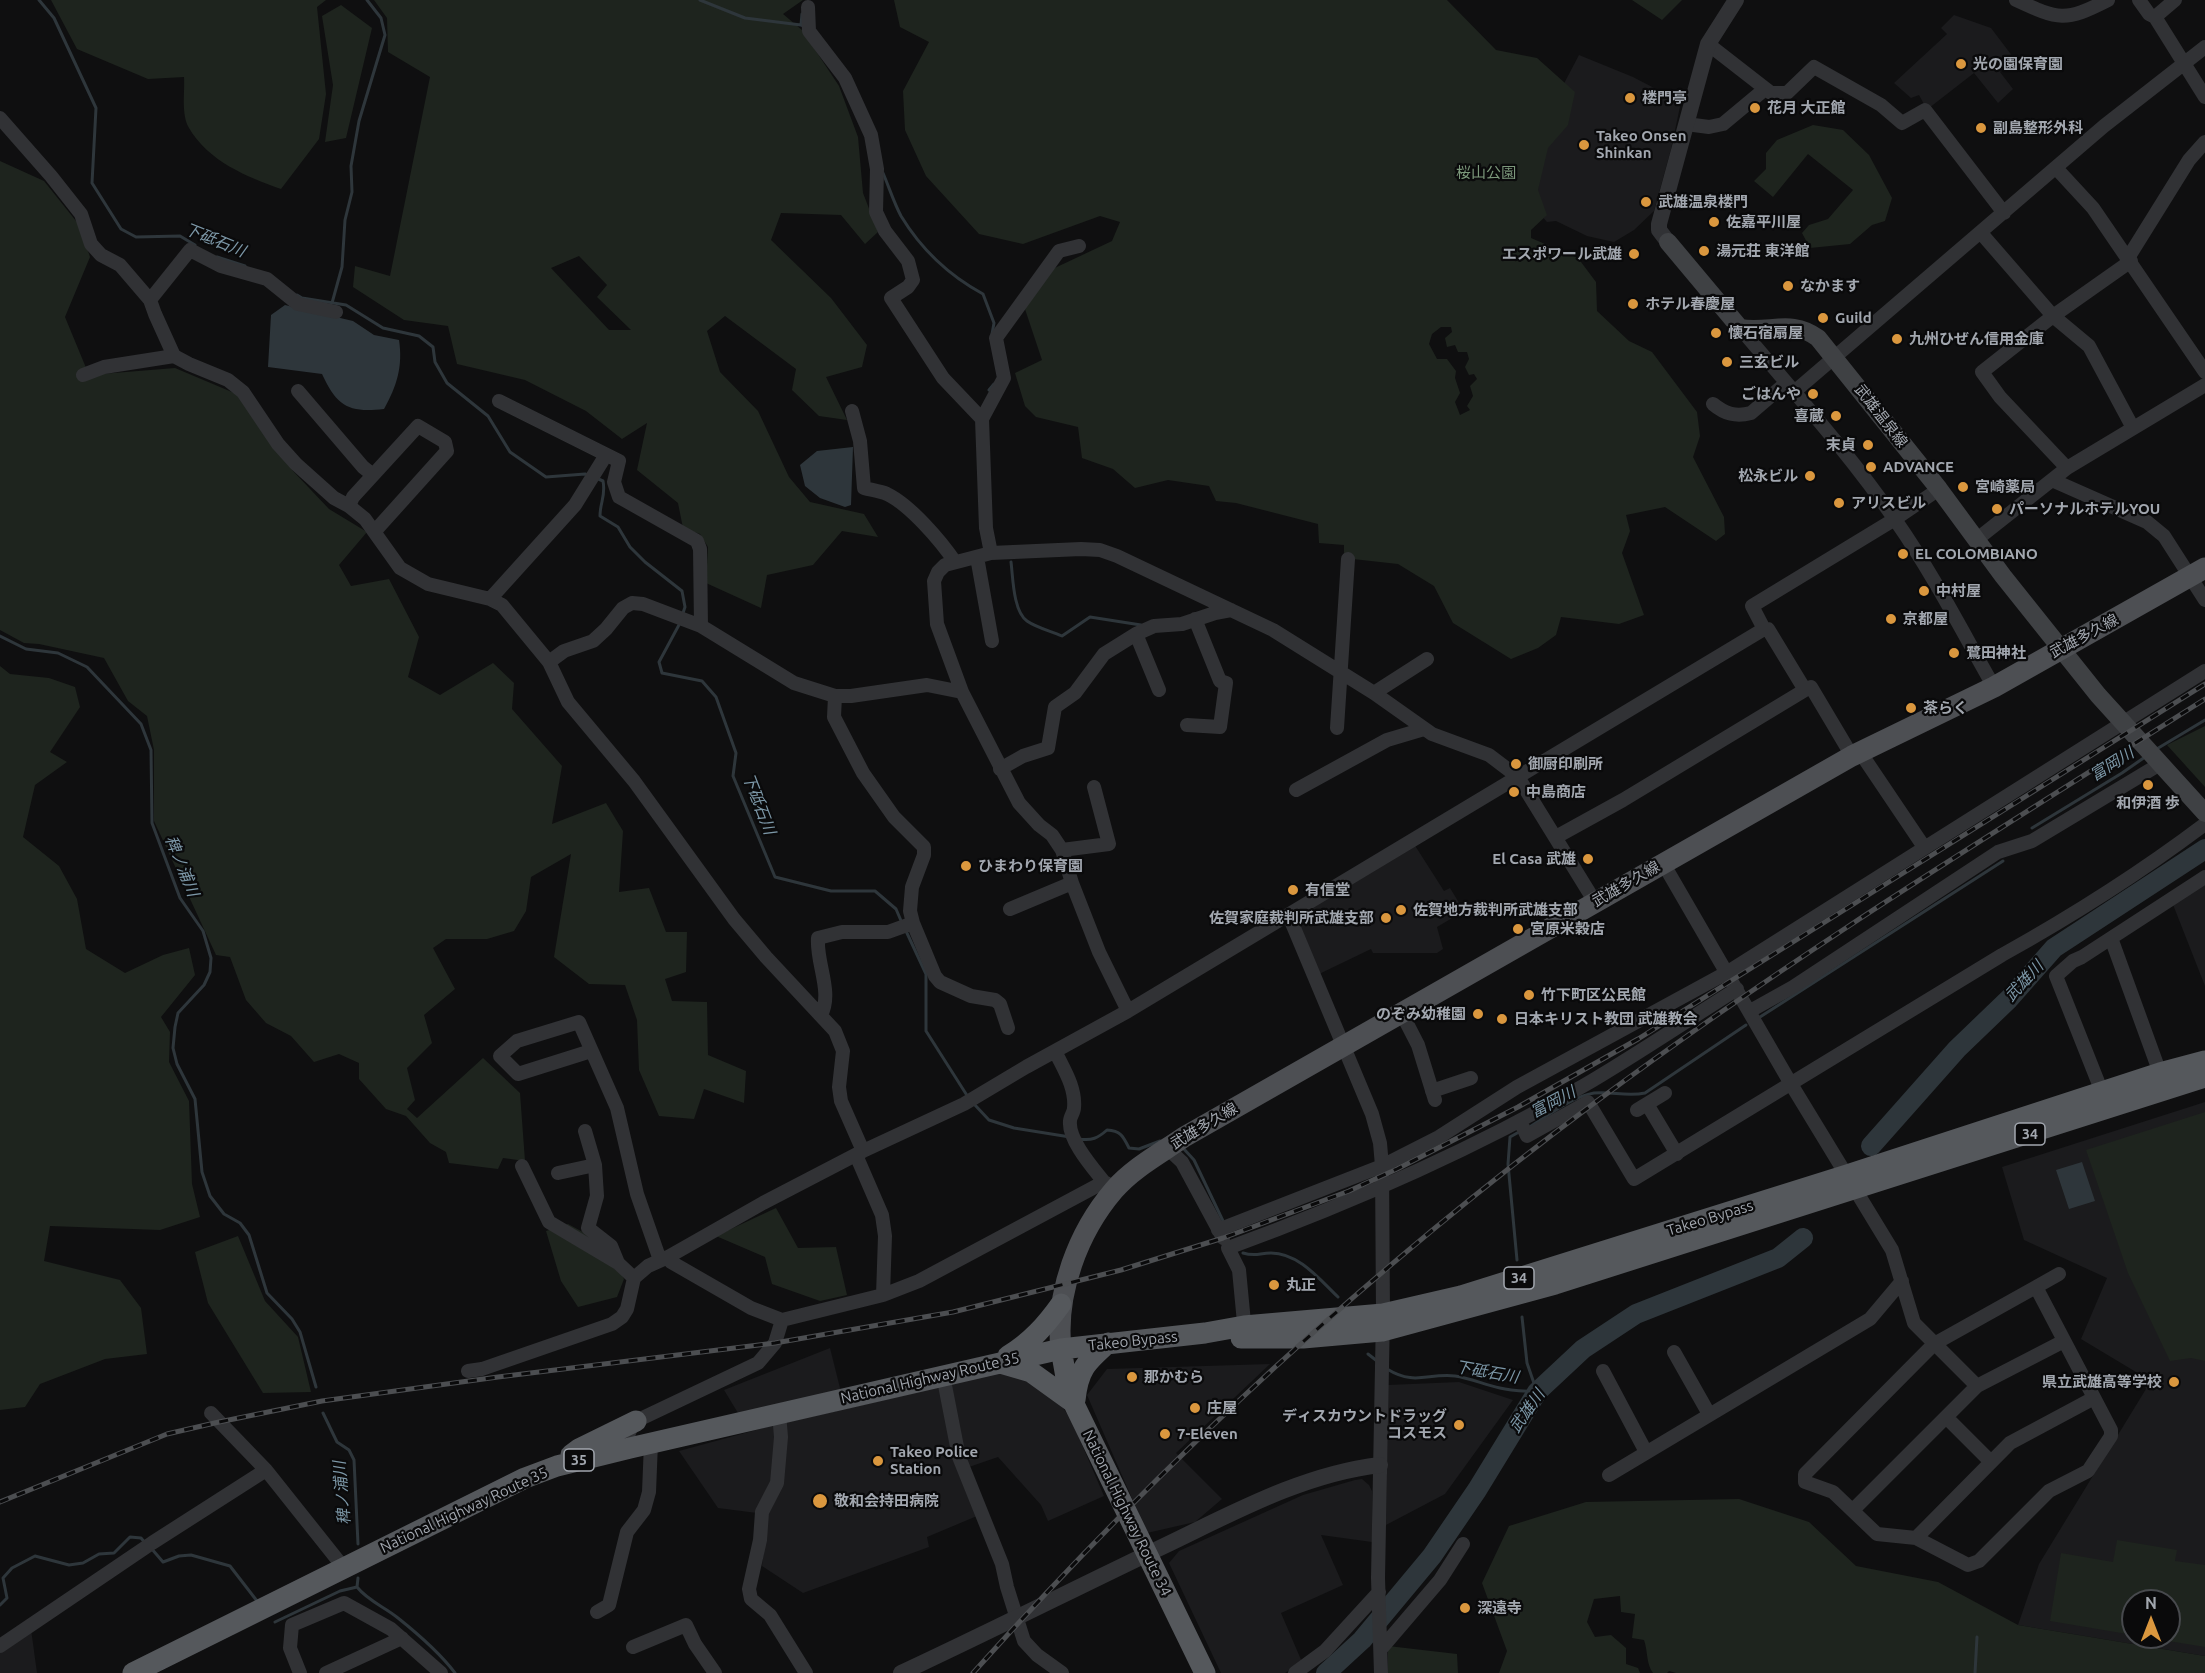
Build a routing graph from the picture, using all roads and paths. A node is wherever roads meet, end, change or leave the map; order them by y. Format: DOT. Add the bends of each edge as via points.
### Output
graph roads {
  1 [pos="1736,0"];
  2 [pos="2016,0"];
  3 [pos="2108,0"];
  4 [pos="2139,0"];
  5 [pos="2175,0"];
  6 [pos="808,7"];
  7 [pos="2155,17"];
  8 [pos="1708,44"];
  9 [pos="2205,47"];
  10 [pos="2184,61"];
  11 [pos="1765,89"];
  12 [pos="2205,97"];
  13 [pos="0,118"];
  14 [pos="1686,124"];
  15 [pos="2205,142"];
  16 [pos="2056,168"];
  17 [pos="2004,213"];
  18 [pos="1981,233"];
  19 [pos="1668,242"];
  20 [pos="1080,246"];
  21 [pos="2130,259"];
  22 [pos="150,300"];
  23 [pos="336,312"];
  24 [pos="2053,316"];
  25 [pos="1740,328"];
  26 [pos="174,356"];
  27 [pos="1835,358"];
  28 [pos="2205,372"];
  29 [pos="84,375"];
  30 [pos="2205,385"];
  31 [pos="1790,387"];
  32 [pos="298,391"];
  33 [pos="499,401"];
  34 [pos="1713,404"];
  35 [pos="852,411"];
  36 [pos="982,419"];
  37 [pos="2133,428"];
  38 [pos="606,455"];
  39 [pos="2067,468"];
  40 [pos="373,475"];
  41 [pos="2052,480"];
  42 [pos="1939,489"];
  43 [pos="349,506"];
  44 [pos="1895,519"];
  45 [pos="375,531"];
  46 [pos="1976,540"];
  47 [pos="991,553"];
  48 [pos="977,557"];
  49 [pos="1348,559"];
  50 [pos="955,562"];
  51 [pos="2198,573"];
  52 [pos="490,599"];
  53 [pos="2205,600"];
  54 [pos="1231,610"];
  55 [pos="1195,620"];
  56 [pos="689,622"];
  57 [pos="1764,629"];
  58 [pos="1136,634"];
  59 [pos="992,641"];
  60 [pos="2061,649"];
  61 [pos="1427,659"];
  62 [pos="549,662"];
  63 [pos="2205,671"];
  64 [pos="1341,672"];
  65 [pos="1994,687"];
  66 [pos="1159,690"];
  67 [pos="1805,690"];
  68 [pos="962,692"];
  69 [pos="1374,693"];
  70 [pos="835,696"];
  71 [pos="2123,722"];
  72 [pos="1187,725"];
  73 [pos="1337,728"];
  74 [pos="1424,729"];
  75 [pos="1856,754"];
  76 [pos="2152,756"];
  77 [pos="1000,769"];
  78 [pos="1518,777"];
  79 [pos="1094,787"];
  80 [pos="1296,790"];
  81 [pos="2205,813"];
  82 [pos="2205,824"];
  83 [pos="1556,837"];
  84 [pos="1924,847"];
  85 [pos="1062,850"];
  86 [pos="1663,863"];
  87 [pos="2205,877"];
  88 [pos="1072,883"];
  89 [pos="1594,902"];
  90 [pos="1010,909"];
  91 [pos="1289,916"];
  92 [pos="913,923"];
  93 [pos="2111,938"];
  94 [pos="1728,972"];
  95 [pos="1737,989"];
  96 [pos="1128,1011"];
  97 [pos="1750,1011"];
  98 [pos="1401,1012"];
  99 [pos="821,1015"];
  100 [pos="1008,1028"];
  101 [pos="1343,1046"];
  102 [pos="591,1051"];
  103 [pos="1055,1051"];
  104 [pos="2205,1061"];
  105 [pos="2160,1073"];
  106 [pos="2205,1077"];
  107 [pos="1472,1078"];
  108 [pos="1791,1084"];
  109 [pos="2102,1092"];
  110 [pos="1665,1093"];
  111 [pos="1520,1121"];
  112 [pos="585,1131"];
  113 [pos="1167,1148"];
  114 [pos="859,1153"];
  115 [pos="1677,1154"];
  116 [pos="595,1165"];
  117 [pos="522,1166"];
  118 [pos="1382,1166"];
  119 [pos="558,1173"];
  120 [pos="1851,1182"];
  121 [pos="1110,1185"];
  122 [pos="1382,1187"];
  123 [pos="1218,1230"];
  124 [pos="1228,1248"];
  125 [pos="664,1259"];
  126 [pos="618,1263"];
  127 [pos="2059,1274"];
  128 [pos="634,1278"];
  129 [pos="1902,1281"];
  130 [pos="2036,1287"];
  131 [pos="883,1295"];
  132 [pos="1061,1304"];
  133 [pos="782,1320"];
  134 [pos="1383,1323"];
  135 [pos="1244,1332"];
  136 [pos="2064,1341"];
  137 [pos="1108,1343"];
  138 [pos="1934,1344"];
  139 [pos="1061,1348"];
  140 [pos="1674,1352"];
  141 [pos="997,1362"];
  142 [pos="468,1371"];
  143 [pos="1603,1371"];
  144 [pos="943,1375"];
  145 [pos="1977,1386"];
  146 [pos="2094,1398"];
  147 [pos="1074,1404"];
  148 [pos="211,1413"];
  149 [pos="779,1413"];
  150 [pos="1709,1414"];
  151 [pos="1946,1417"];
  152 [pos="636,1421"];
  153 [pos="651,1443"];
  154 [pos="630,1448"];
  155 [pos="1646,1452"];
  156 [pos="1991,1462"];
  157 [pos="1380,1465"];
  158 [pos="557,1466"];
  159 [pos="266,1470"];
  160 [pos="1609,1475"];
  161 [pos="1853,1510"];
  162 [pos="1916,1538"];
  163 [pos="1463,1544"];
  164 [pos="1147,1554"];
  165 [pos="344,1568"];
  166 [pos="1379,1592"];
  167 [pos="597,1612"];
  168 [pos="1018,1618"];
  169 [pos="402,1638"];
  170 [pos="1380,1645"];
  171 [pos="0,1646"];
  172 [pos="633,1647"];
  173 [pos="134,1673"];
  174 [pos="300,1673"];
  175 [pos="326,1673"];
  176 [pos="441,1673"];
  177 [pos="715,1673"];
  178 [pos="806,1673"];
  179 [pos="901,1673"];
  180 [pos="1062,1673"];
  181 [pos="1205,1673"];
  182 [pos="1295,1673"];
  183 [pos="1381,1673"];
  1 -- 8 [label="street"];
  2 -- 3 [label="street" via="2051,15 2066,16 2080,14"];
  4 -- 7 [label="street"];
  5 -- 7 [label="street"];
  6 -- 36 [label="street" via="808,26 845,78 871,135 877,170 876,213 908,261 913,280 891,298 943,378"];
  7 -- 10 [label="street"];
  8 -- 11 [label="street"];
  8 -- 14 [label="street"];
  9 -- 10 [label="street"];
  10 -- 12 [label="street"];
  10 -- 16 [label="street"];
  11 -- 14 [label="street" via="1723,124"];
  11 -- 17 [label="street" via="1787,93 1814,68 1881,105 1902,123 1925,110"];
  13 -- 22 [label="street" via="81,214 91,244 101,255 120,265"];
  14 -- 19 [label="street" via="1659,224"];
  15 -- 21 [label="street" via="2189,160"];
  16 -- 17 [label="street"];
  16 -- 21 [label="street" via="2093,208"];
  17 -- 18 [label="street"];
  18 -- 24 [label="street"];
  18 -- 27 [label="street"];
  19 -- 25 [label="main road"];
  20 -- 36 [label="street" via="1059,251 996,339 1004,378"];
  21 -- 24 [label="street"];
  21 -- 28 [label="street"];
  22 -- 23 [label="street" via="193,244 221,266 267,279 298,304"];
  22 -- 26 [label="street"];
  24 -- 37 [label="street" via="2089,346"];
  24 -- 39 [label="street" via="1982,372 2000,397"];
  25 -- 27 [label="main road, 武雄温泉線" via="1801,328 1818,338"];
  25 -- 31 [label="street"];
  26 -- 29 [label="street" via="104,367"];
  26 -- 43 [label="street" via="228,380 243,392 296,464 334,498"];
  27 -- 31 [label="street"];
  27 -- 42 [label="main road, 武雄温泉線"];
  30 -- 37 [label="street"];
  31 -- 34 [label="street" via="1743,415 1728,414"];
  31 -- 44 [label="street"];
  32 -- 40 [label="street"];
  33 -- 38 [label="street"];
  35 -- 50 [label="street" via="860,441 864,488 887,494 908,510"];
  36 -- 47 [label="street" via="986,528"];
  37 -- 39 [label="street"];
  38 -- 52 [label="street" via="575,505"];
  38 -- 56 [label="street" via="619,462 614,482 620,497 697,541 700,549"];
  39 -- 41 [label="street"];
  40 -- 43 [label="street"];
  40 -- 45 [label="street" via="418,426 446,442 447,451"];
  41 -- 46 [label="street"];
  41 -- 51 [label="street" via="2156,528"];
  42 -- 44 [label="street"];
  42 -- 46 [label="main road, 武雄温泉線"];
  43 -- 45 [label="street"];
  44 -- 57 [label="street" via="1752,606"];
  44 -- 65 [label="street"];
  45 -- 52 [label="street" via="400,568 429,584"];
  46 -- 60 [label="main road, 武雄温泉線"];
  47 -- 48 [label="street"];
  47 -- 54 [label="street" via="1100,550"];
  48 -- 50 [label="street"];
  48 -- 59 [label="street"];
  49 -- 64 [label="street"];
  50 -- 68 [label="street" via="938,572 934,595 937,624"];
  51 -- 53 [label="street"];
  51 -- 60 [label="main road, 武雄多久線"];
  52 -- 62 [label="street" via="502,605"];
  54 -- 55 [label="street"];
  54 -- 64 [label="street" via="1273,630"];
  55 -- 58 [label="street" via="1154,626"];
  55 -- 72 [label="street" via="1220,681 1226,683 1220,728"];
  56 -- 62 [label="street" via="632,603 593,641 564,651"];
  56 -- 70 [label="street" via="794,683"];
  57 -- 67 [label="street" via="1768,629"];
  57 -- 78 [label="street"];
  58 -- 66 [label="street"];
  58 -- 77 [label="street" via="1104,654 1075,693 1055,707 1048,748"];
  60 -- 65 [label="main road, 武雄多久線"];
  60 -- 71 [label="main road, 武雄温泉線"];
  61 -- 69 [label="street"];
  62 -- 99 [label="street" via="568,702 634,781 734,919"];
  63 -- 71 [label="street"];
  64 -- 69 [label="street"];
  64 -- 73 [label="street"];
  65 -- 75 [label="main road, 武雄多久線"];
  67 -- 75 [label="street" via="1810,687"];
  67 -- 83 [label="street"];
  68 -- 70 [label="street" via="927,684"];
  68 -- 77 [label="street"];
  69 -- 74 [label="street"];
  70 -- 92 [label="street" via="834,717 863,773 894,817 924,847 912,887"];
  71 -- 76 [label="main road, 武雄温泉線"];
  71 -- 84 [label="street"];
  74 -- 78 [label="street" via="1489,755"];
  74 -- 80 [label="street" via="1387,740"];
  75 -- 84 [label="street"];
  75 -- 86 [label="main road, 武雄多久線"];
  76 -- 81 [label="main road, 武雄温泉線"];
  76 -- 97 [label="street" via="2032,841 1998,852 1793,987"];
  77 -- 85 [label="street" via="1018,803"];
  78 -- 83 [label="street"];
  78 -- 91 [label="street"];
  79 -- 85 [label="street" via="1109,844"];
  82 -- 108 [label="street" via="2137,874"];
  83 -- 89 [label="street"];
  84 -- 94 [label="street"];
  85 -- 88 [label="street"];
  86 -- 89 [label="main road, 武雄多久線"];
  86 -- 94 [label="street"];
  87 -- 93 [label="street"];
  88 -- 90 [label="street"];
  88 -- 96 [label="street"];
  89 -- 98 [label="main road, 武雄多久線"];
  91 -- 96 [label="street"];
  91 -- 101 [label="street"];
  92 -- 99 [label="street" via="888,932 842,932 818,938 825,1007"];
  92 -- 100 [label="street" via="940,982 971,996 995,1000"];
  93 -- 105 [label="street"];
  93 -- 109 [label="street" via="2056,976"];
  94 -- 95 [label="street"];
  94 -- 118 [label="street"];
  95 -- 97 [label="street"];
  95 -- 111 [label="street"];
  96 -- 103 [label="street"];
  97 -- 108 [label="street"];
  98 -- 101 [label="main road, 武雄多久線"];
  98 -- 107 [label="street" via="1418,1046 1434,1095"];
  99 -- 114 [label="street" via="835,1031 843,1051 841,1101"];
  101 -- 113 [label="main road, 武雄多久線"];
  101 -- 118 [label="street" via="1372,1114"];
  102 -- 102 [label="street" via="579,1022 517,1041 500,1056 518,1074"];
  102 -- 125 [label="street" via="617,1108 637,1194"];
  103 -- 114 [label="street" via="969,1100"];
  103 -- 121 [label="street" via="1073,1089 1070,1121 1075,1138 1084,1157"];
  104 -- 105 [label="highway, Takeo Bypass / 34"];
  105 -- 109 [label="highway, Takeo Bypass / 34"];
  106 -- 120 [label="highway, Takeo Bypass / 34"];
  108 -- 115 [label="street"];
  108 -- 120 [label="street"];
  109 -- 120 [label="highway, Takeo Bypass / 34"];
  110 -- 115 [label="street" via="1642,1107"];
  111 -- 115 [label="street" via="1527,1136 1588,1102 1634,1179"];
  111 -- 122 [label="street"];
  112 -- 116 [label="street"];
  113 -- 121 [label="main road, 武雄多久線"];
  113 -- 123 [label="street" via="1182,1162"];
  114 -- 125 [label="street"];
  114 -- 131 [label="street" via="882,1215"];
  116 -- 119 [label="street"];
  116 -- 126 [label="street" via="597,1196 588,1228 611,1246"];
  117 -- 126 [label="street" via="549,1222"];
  118 -- 122 [label="street"];
  118 -- 123 [label="street"];
  120 -- 129 [label="street" via="1892,1250"];
  120 -- 134 [label="highway, Takeo Bypass / 34" via="1461,1296"];
  121 -- 131 [label="street" via="919,1281"];
  121 -- 132 [label="main road, 武雄多久線" via="1072,1264"];
  122 -- 124 [label="street"];
  122 -- 134 [label="street"];
  123 -- 124 [label="street"];
  124 -- 135 [label="street" via="1239,1270"];
  125 -- 128 [label="street"];
  125 -- 133 [label="street" via="751,1308"];
  126 -- 128 [label="street"];
  127 -- 130 [label="street"];
  128 -- 142 [label="street" via="627,1310 612,1324"];
  129 -- 138 [label="street" via="1914,1323"];
  129 -- 150 [label="street" via="1870,1319"];
  130 -- 136 [label="street"];
  130 -- 138 [label="street"];
  131 -- 133 [label="street"];
  132 -- 139 [label="main road, 武雄多久線"];
  132 -- 141 [label="highway" via="1024,1347"];
  133 -- 152 [label="street" via="775,1343 758,1363"];
  134 -- 135 [label="highway, Takeo Bypass / 34"];
  134 -- 157 [label="street"];
  135 -- 137 [label="highway, Takeo Bypass / 34"];
  136 -- 145 [label="street"];
  136 -- 146 [label="street"];
  137 -- 139 [label="highway, Takeo Bypass / 34"];
  137 -- 147 [label="highway" via="1081,1370"];
  138 -- 145 [label="street"];
  138 -- 161 [label="street" via="1805,1474 1805,1482 1833,1492"];
  139 -- 141 [label="highway, National Highway Route 35 / 35"];
  139 -- 147 [label="highway, National Highway Route 34"];
  140 -- 150 [label="street"];
  141 -- 144 [label="highway, National Highway Route 35 / 35"];
  141 -- 147 [label="highway" via="1031,1372"];
  143 -- 155 [label="street"];
  144 -- 149 [label="highway, National Highway Route 35 / 35"];
  144 -- 168 [label="street" via="959,1456 1002,1564"];
  145 -- 151 [label="street"];
  146 -- 156 [label="street" via="2010,1443"];
  146 -- 162 [label="street" via="2110,1436 2088,1471 2049,1491 1978,1561 1968,1565"];
  147 -- 164 [label="highway, National Highway Route 34"];
  148 -- 159 [label="street"];
  149 -- 153 [label="highway, National Highway Route 35 / 35"];
  149 -- 178 [label="street" via="777,1483 762,1512 749,1589 751,1599 770,1616"];
  150 -- 155 [label="street"];
  151 -- 156 [label="street"];
  151 -- 161 [label="street"];
  152 -- 154 [label="street" via="629,1430"];
  152 -- 158 [label="highway" via="579,1449"];
  153 -- 154 [label="highway, National Highway Route 35 / 35"];
  153 -- 167 [label="street" via="644,1510 627,1532 609,1605"];
  154 -- 158 [label="highway, National Highway Route 35 / 35"];
  155 -- 160 [label="street"];
  156 -- 162 [label="street"];
  157 -- 164 [label="street" via="1352,1468 1293,1487"];
  157 -- 166 [label="street"];
  158 -- 165 [label="highway, National Highway Route 35 / 35"];
  159 -- 165 [label="street"];
  159 -- 171 [label="street"];
  161 -- 162 [label="street" via="1877,1534"];
  163 -- 170 [label="street" via="1440,1580"];
  164 -- 168 [label="street"];
  164 -- 181 [label="highway, National Highway Route 34"];
  165 -- 173 [label="highway, National Highway Route 35 / 35"];
  166 -- 170 [label="street"];
  166 -- 182 [label="street" via="1325,1651"];
  168 -- 179 [label="street"];
  168 -- 180 [label="street" via="1024,1641"];
  169 -- 174 [label="street" via="344,1604 292,1625 290,1648"];
  169 -- 175 [label="street"];
  169 -- 176 [label="street"];
  170 -- 183 [label="street"];
  172 -- 177 [label="street" via="686,1625"];
}
